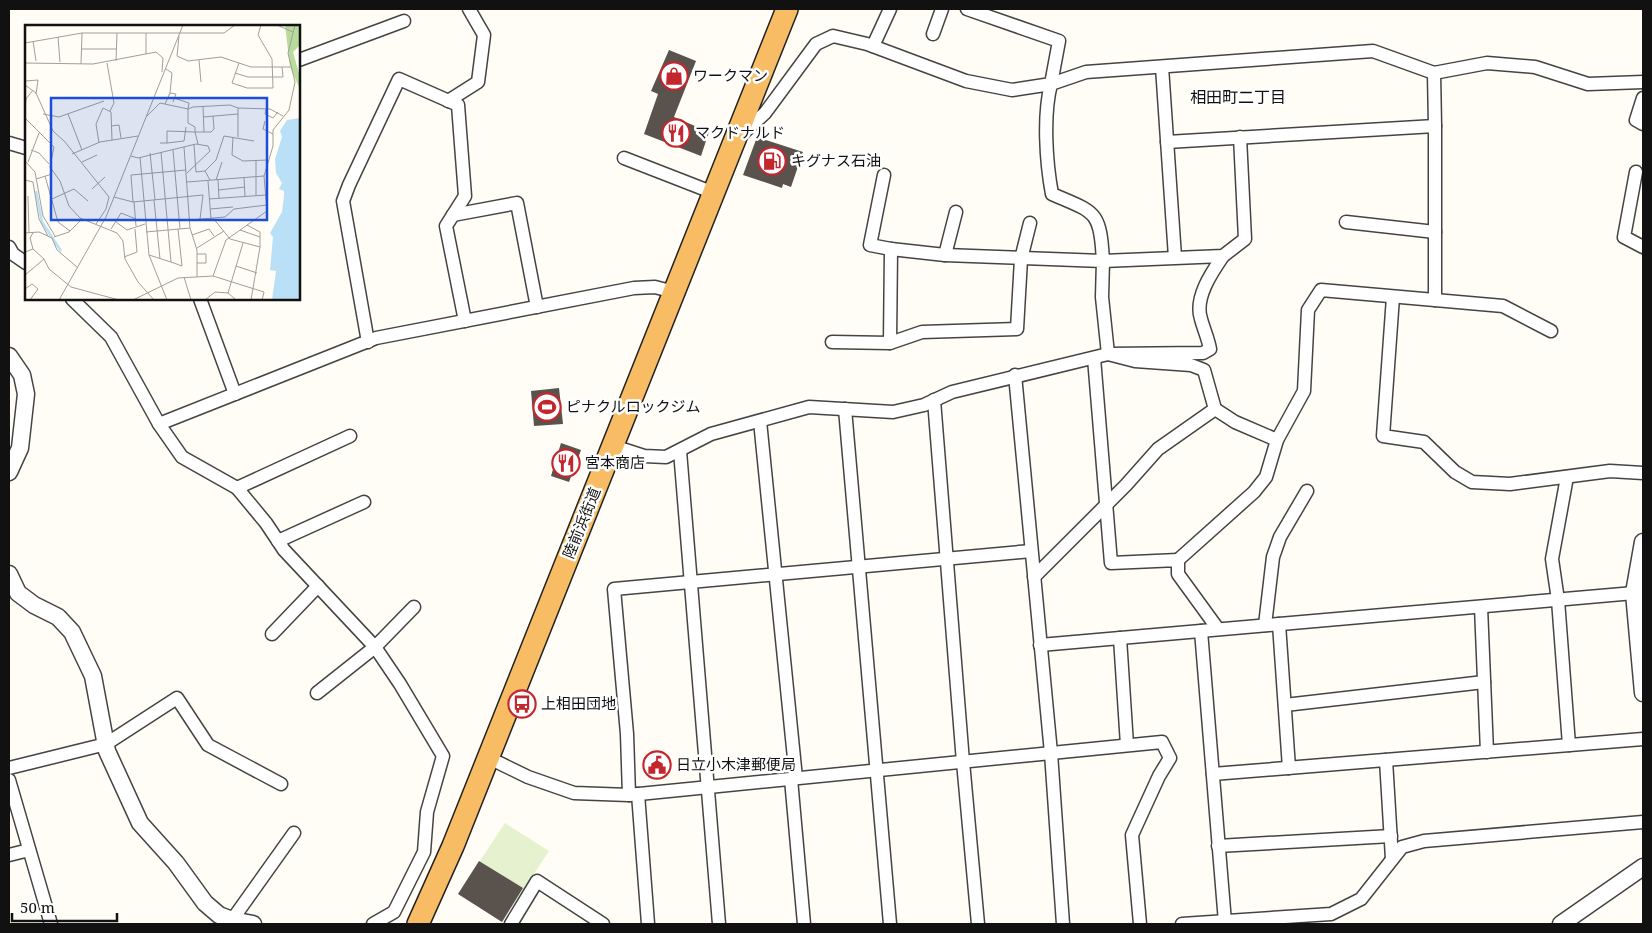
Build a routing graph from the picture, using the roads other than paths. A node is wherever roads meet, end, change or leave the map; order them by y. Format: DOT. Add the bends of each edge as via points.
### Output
graph roads {
  1 [pos="469,9"];
  2 [pos="788,9"];
  3 [pos="890,9"];
  4 [pos="942,9"];
  5 [pos="967,9"];
  6 [pos="404,21"];
  7 [pos="933,34"];
  8 [pos="873,46"];
  9 [pos="300,60"];
  10 [pos="1162,67"];
  11 [pos="1434,73"];
  12 [pos="1643,82"];
  13 [pos="1051,84"];
  14 [pos="1643,98"];
  15 [pos="448,101"];
  16 [pos="1643,124"];
  17 [pos="1434,126"];
  18 [pos="1240,137"];
  19 [pos="735,141"];
  20 [pos="1167,142"];
  21 [pos="9,143"];
  22 [pos="25,148"];
  23 [pos="624,158"];
  24 [pos="1636,172"];
  25 [pos="884,175"];
  26 [pos="714,192"];
  27 [pos="956,212"];
  28 [pos="453,215"];
  29 [pos="1346,222"];
  30 [pos="1030,223"];
  31 [pos="1435,232"];
  32 [pos="9,247"];
  33 [pos="1643,247"];
  34 [pos="891,249"];
  35 [pos="945,255"];
  36 [pos="1223,256"];
  37 [pos="1175,257"];
  38 [pos="1021,259"];
  39 [pos="1103,261"];
  40 [pos="25,262"];
  41 [pos="674,292"];
  42 [pos="1393,297"];
  43 [pos="73,300"];
  44 [pos="200,300"];
  45 [pos="1436,300"];
  46 [pos="537,307"];
  47 [pos="464,321"];
  48 [pos="1551,330"];
  49 [pos="368,342"];
  50 [pos="832,342"];
  51 [pos="890,343"];
  52 [pos="1108,354"];
  53 [pos="9,356"];
  54 [pos="1094,358"];
  55 [pos="1015,375"];
  56 [pos="236,394"];
  57 [pos="934,400"];
  58 [pos="844,409"];
  59 [pos="1215,409"];
  60 [pos="760,421"];
  61 [pos="159,424"];
  62 [pos="350,436"];
  63 [pos="1277,440"];
  64 [pos="613,446"];
  65 [pos="680,452"];
  66 [pos="9,472"];
  67 [pos="1643,473"];
  68 [pos="1567,477"];
  69 [pos="237,488"];
  70 [pos="1307,491"];
  71 [pos="364,502"];
  72 [pos="1108,503"];
  73 [pos="278,541"];
  74 [pos="1643,542"];
  75 [pos="1031,551"];
  76 [pos="947,559"];
  77 [pos="1178,560"];
  78 [pos="859,567"];
  79 [pos="776,574"];
  80 [pos="1034,577"];
  81 [pos="10,580"];
  82 [pos="691,582"];
  83 [pos="318,586"];
  84 [pos="1634,593"];
  85 [pos="1558,600"];
  86 [pos="414,607"];
  87 [pos="1481,607"];
  88 [pos="1279,624"];
  89 [pos="1265,626"];
  90 [pos="1218,629"];
  91 [pos="1201,631"];
  92 [pos="272,634"];
  93 [pos="1120,638"];
  94 [pos="1040,645"];
  95 [pos="375,647"];
  96 [pos="1484,682"];
  97 [pos="317,693"];
  98 [pos="1643,694"];
  99 [pos="1285,705"];
  100 [pos="1643,739"];
  101 [pos="106,744"];
  102 [pos="1569,745"];
  103 [pos="1127,746"];
  104 [pos="1487,752"];
  105 [pos="1051,753"];
  106 [pos="486,757"];
  107 [pos="1386,760"];
  108 [pos="962,762"];
  109 [pos="9,768"];
  110 [pos="1289,768"];
  111 [pos="877,770"];
  112 [pos="1213,774"];
  113 [pos="793,779"];
  114 [pos="9,780"];
  115 [pos="281,784"];
  116 [pos="708,787"];
  117 [pos="634,794"];
  118 [pos="1643,822"];
  119 [pos="294,833"];
  120 [pos="1390,836"];
  121 [pos="1218,846"];
  122 [pos="29,850"];
  123 [pos="9,855"];
  124 [pos="1392,859"];
  125 [pos="1643,867"];
  126 [pos="1225,922"];
  127 [pos="1244,922"];
  128 [pos="243,923"];
  129 [pos="51,924"];
  130 [pos="373,924"];
  131 [pos="418,924"];
  132 [pos="511,924"];
  133 [pos="603,924"];
  134 [pos="648,924"];
  135 [pos="719,924"];
  136 [pos="804,924"];
  137 [pos="890,924"];
  138 [pos="978,924"];
  139 [pos="1063,924"];
  140 [pos="1140,924"];
  141 [pos="1182,924"];
  142 [pos="1561,924"];
  1 -- 15 [label="street" via="484,35 478,82"];
  2 -- 19 [label="highway, 陸前浜街道"];
  3 -- 8 [label="street"];
  4 -- 7 [label="street"];
  5 -- 13 [label="street" via="1059,42"];
  6 -- 9 [label="street"];
  8 -- 13 [label="street" via="966,81 1012,90"];
  8 -- 19 [label="street" via="833,36 816,44 766,113"];
  10 -- 11 [label="street" via="1373,51"];
  10 -- 13 [label="street" via="1086,72"];
  10 -- 20 [label="street"];
  11 -- 12 [label="street" via="1487,63 1535,67 1588,84"];
  11 -- 17 [label="street"];
  13 -- 39 [label="street" via="1047,146 1052,194 1086,209 1099,222"];
  14 -- 16 [label="street" via="1636,120"];
  15 -- 28 [label="street" via="458,105 465,196"];
  15 -- 49 [label="street" via="399,79 343,201"];
  17 -- 18 [label="street"];
  17 -- 31 [label="street"];
  18 -- 20 [label="street"];
  18 -- 36 [label="street" via="1245,240"];
  19 -- 26 [label="highway, 陸前浜街道"];
  20 -- 37 [label="street"];
  21 -- 22 [label="street"];
  23 -- 26 [label="street"];
  24 -- 33 [label="street" via="1624,237"];
  25 -- 34 [label="street" via="870,245"];
  26 -- 41 [label="highway, 陸前浜街道"];
  27 -- 35 [label="street"];
  28 -- 46 [label="street" via="517,203"];
  28 -- 47 [label="street" via="446,226"];
  29 -- 31 [label="street"];
  30 -- 38 [label="street"];
  31 -- 45 [label="street"];
  32 -- 40 [label="street"];
  34 -- 35 [label="street"];
  34 -- 51 [label="street"];
  35 -- 38 [label="street"];
  36 -- 37 [label="street"];
  36 -- 52 [label="street" via="1210,276 1202,298 1200,317 1208,333 1210,350 1203,353"];
  37 -- 39 [label="street"];
  38 -- 39 [label="street"];
  38 -- 51 [label="street" via="1017,329 922,332"];
  39 -- 52 [label="street" via="1102,297"];
  41 -- 46 [label="street" via="655,287 634,288"];
  41 -- 64 [label="highway, 陸前浜街道"];
  42 -- 45 [label="street"];
  42 -- 63 [label="street" via="1321,290 1308,310 1304,392"];
  42 -- 68 [label="street" via="1383,436 1424,442 1455,472 1472,482 1510,484"];
  43 -- 61 [label="street" via="111,337"];
  44 -- 56 [label="street"];
  45 -- 48 [label="street" via="1503,306"];
  46 -- 47 [label="street"];
  47 -- 49 [label="street"];
  49 -- 56 [label="street"];
  50 -- 51 [label="street"];
  52 -- 54 [label="street"];
  52 -- 59 [label="street" via="1135,361 1191,365 1204,370"];
  53 -- 66 [label="street" via="22,375 26,394 20,448"];
  54 -- 55 [label="street"];
  54 -- 72 [label="street"];
  55 -- 57 [label="street"];
  55 -- 75 [label="street"];
  56 -- 61 [label="street"];
  57 -- 58 [label="street" via="893,412"];
  57 -- 76 [label="street"];
  58 -- 60 [label="street" via="809,407"];
  58 -- 78 [label="street"];
  59 -- 63 [label="street" via="1235,422"];
  59 -- 72 [label="street" via="1158,449"];
  60 -- 65 [label="street" via="712,434"];
  60 -- 79 [label="street"];
  61 -- 69 [label="street" via="182,457"];
  62 -- 69 [label="street"];
  63 -- 77 [label="street" via="1266,477 1254,492"];
  64 -- 65 [label="street" via="657,458"];
  64 -- 106 [label="highway, 陸前浜街道"];
  65 -- 82 [label="street"];
  67 -- 68 [label="street" via="1610,471"];
  68 -- 85 [label="street" via="1552,559"];
  69 -- 73 [label="street"];
  70 -- 89 [label="street" via="1280,537 1273,558"];
  71 -- 73 [label="street"];
  72 -- 77 [label="street" via="1111,563"];
  72 -- 80 [label="street"];
  73 -- 83 [label="street"];
  74 -- 84 [label="street"];
  75 -- 76 [label="street"];
  75 -- 80 [label="street"];
  76 -- 78 [label="street"];
  76 -- 108 [label="street"];
  77 -- 90 [label="street" via="1178,574"];
  78 -- 79 [label="street"];
  78 -- 111 [label="street"];
  79 -- 82 [label="street"];
  79 -- 113 [label="street"];
  80 -- 94 [label="street"];
  81 -- 101 [label="street" via="18,593 58,617 72,632 93,676"];
  82 -- 116 [label="street"];
  82 -- 117 [label="street" via="614,589"];
  83 -- 92 [label="street"];
  83 -- 95 [label="street"];
  84 -- 85 [label="street"];
  84 -- 98 [label="street"];
  85 -- 87 [label="street"];
  85 -- 102 [label="street"];
  86 -- 95 [label="street"];
  87 -- 88 [label="street"];
  87 -- 96 [label="street"];
  88 -- 89 [label="street"];
  88 -- 99 [label="street"];
  89 -- 90 [label="street"];
  90 -- 91 [label="street"];
  91 -- 93 [label="street"];
  91 -- 112 [label="street"];
  93 -- 94 [label="street"];
  93 -- 103 [label="street"];
  94 -- 105 [label="street"];
  95 -- 97 [label="street"];
  95 -- 130 [label="street" via="443,756 427,812 424,852 394,912"];
  96 -- 99 [label="street"];
  96 -- 104 [label="street"];
  99 -- 110 [label="street"];
  100 -- 102 [label="street"];
  101 -- 109 [label="street"];
  101 -- 115 [label="street" via="177,698 208,746"];
  101 -- 128 [label="street" via="140,823 176,863 205,903 220,914"];
  102 -- 104 [label="street"];
  103 -- 105 [label="street"];
  103 -- 140 [label="street" via="1162,742 1170,758 1132,835"];
  104 -- 107 [label="street"];
  105 -- 108 [label="street"];
  105 -- 139 [label="street"];
  106 -- 117 [label="street" via="528,777 574,793"];
  106 -- 131 [label="highway, 陸前浜街道" via="453,846"];
  107 -- 110 [label="street"];
  107 -- 120 [label="street"];
  108 -- 111 [label="street"];
  108 -- 138 [label="street"];
  110 -- 112 [label="street"];
  111 -- 113 [label="street"];
  111 -- 137 [label="street"];
  112 -- 121 [label="street"];
  113 -- 116 [label="street"];
  113 -- 136 [label="street"];
  114 -- 122 [label="street"];
  116 -- 117 [label="street"];
  116 -- 135 [label="street"];
  117 -- 134 [label="street"];
  118 -- 124 [label="street" via="1424,841 1402,847"];
  119 -- 128 [label="street"];
  120 -- 121 [label="street"];
  120 -- 124 [label="street"];
  121 -- 126 [label="street"];
  122 -- 123 [label="street"];
  122 -- 129 [label="street"];
  124 -- 127 [label="street" via="1361,899 1331,914"];
  125 -- 142 [label="street"];
  126 -- 127 [label="street"];
  126 -- 141 [label="street"];
  132 -- 133 [label="street" via="537,881"];
}
